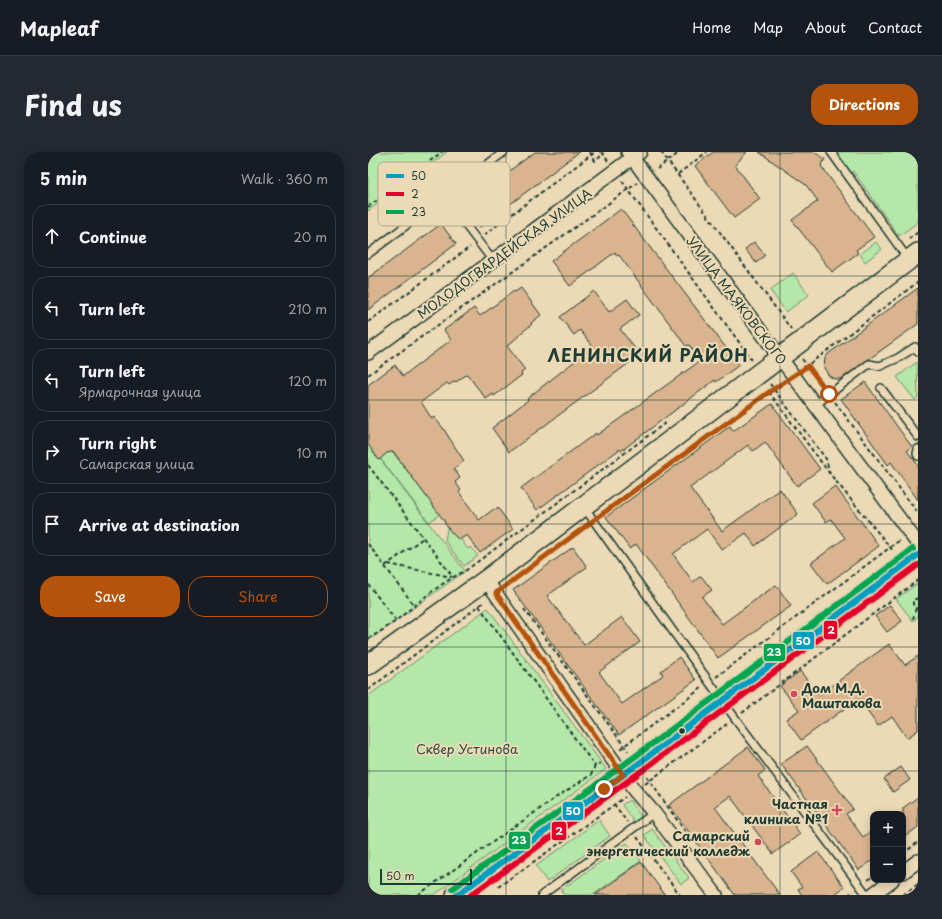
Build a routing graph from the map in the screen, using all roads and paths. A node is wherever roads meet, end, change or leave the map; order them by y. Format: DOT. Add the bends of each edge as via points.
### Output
graph roads {
  1 [pos="442,152"];
  2 [pos="504,152"];
  3 [pos="590,152"];
  4 [pos="595,152"];
  5 [pos="601,152"];
  6 [pos="661,152"];
  7 [pos="680,152"];
  8 [pos="708,152"];
  9 [pos="831,152"];
  10 [pos="633,154"];
  11 [pos="591,155"];
  12 [pos="429,162"];
  13 [pos="491,162"];
  14 [pos="667,162"];
  15 [pos="615,171"];
  16 [pos="678,174"];
  17 [pos="646,177"];
  18 [pos="628,189"];
  19 [pos="378,200"];
  20 [pos="368,207"];
  21 [pos="405,226"];
  22 [pos="466,226"];
  23 [pos="368,254"];
  24 [pos="913,257"];
  25 [pos="493,261"];
  26 [pos="918,282"];
  27 [pos="791,329"];
  28 [pos="918,352"];
  29 [pos="368,353"];
  30 [pos="780,358"];
  31 [pos="808,366"];
  32 [pos="761,372"];
  33 [pos="368,375"];
  34 [pos="793,375"];
  35 [pos="881,388"];
  36 [pos="774,389"];
  37 [pos="769,392"];
  38 [pos="829,394"];
  39 [pos="815,405"];
  40 [pos="668,421"];
  41 [pos="918,437"];
  42 [pos="918,449"];
  43 [pos="918,456"];
  44 [pos="368,465"];
  45 [pos="830,474"];
  46 [pos="589,513"];
  47 [pos="918,513"];
  48 [pos="423,538"];
  49 [pos="569,539"];
  50 [pos="368,544"];
  51 [pos="918,544"];
  52 [pos="918,555"];
  53 [pos="388,564"];
  54 [pos="385,566"];
  55 [pos="453,577"];
  56 [pos="918,580"];
  57 [pos="368,584"];
  58 [pos="491,586"];
  59 [pos="918,598"];
  60 [pos="414,605"];
  61 [pos="520,605"];
  62 [pos="479,606"];
  63 [pos="917,609"];
  64 [pos="913,619"];
  65 [pos="396,621"];
  66 [pos="368,639"];
  67 [pos="368,665"];
  68 [pos="710,682"];
  69 [pos="368,690"];
  70 [pos="722,700"];
  71 [pos="735,718"];
  72 [pos="624,747"];
  73 [pos="610,757"];
  74 [pos="595,766"];
  75 [pos="632,776"];
  76 [pos="649,781"];
  77 [pos="654,813"];
  78 [pos="690,838"];
  79 [pos="918,842"];
  80 [pos="906,852"];
  81 [pos="918,861"];
  82 [pos="906,870"];
  83 [pos="888,883"];
  84 [pos="918,884"];
  85 [pos="494,890"];
  86 [pos="418,895"];
  87 [pos="457,895"];
  88 [pos="542,895"];
  89 [pos="716,895"];
  90 [pos="867,895"];
  91 [pos="872,895"];
  92 [pos="903,895"];
  1 -- 12 [label="path"];
  2 -- 13 [label="lane"];
  3 -- 11 [label="path"];
  4 -- 11 [label="path"];
  5 -- 11 [label="path" via="595,161"];
  5 -- 15 [label="path"];
  6 -- 14 [label="path"];
  7 -- 14 [label="path"];
  8 -- 16 [label="path"];
  9 -- 24 [label="lane"];
  10 -- 15 [label="street, МОЛОДОГВАРДЕЙСКАЯ УЛИЦА"];
  10 -- 17 [label="street, УЛИЦА МАЯКОВСКОГО"];
  14 -- 16 [label="path"];
  14 -- 17 [label="path"];
  15 -- 18 [label="path"];
  15 -- 25 [label="street, МОЛОДОГВАРДЕЙСКАЯ УЛИЦА"];
  16 -- 27 [label="path"];
  17 -- 18 [label="path"];
  17 -- 30 [label="street, УЛИЦА МАЯКОВСКОГО"];
  18 -- 32 [label="path"];
  18 -- 33 [label="path"];
  19 -- 20 [label="path"];
  21 -- 23 [label="lane"];
  22 -- 25 [label="lane"];
  24 -- 30 [label="street"];
  25 -- 29 [label="street, МОЛОДОГВАРДЕЙСКАЯ УЛИЦА"];
  26 -- 31 [label="path"];
  28 -- 38 [label="lane" via="914,348 880,366 869,364"];
  30 -- 32 [label="street"];
  30 -- 34 [label="street, УЛИЦА МАЯКОВСКОГО"];
  31 -- 34 [label="path"];
  31 -- 38 [label="path"];
  32 -- 36 [label="path"];
  32 -- 46 [label="street"];
  34 -- 36 [label="path"];
  34 -- 39 [label="street, УЛИЦА МАЯКОВСКОГО"];
  35 -- 41 [label="lane"];
  36 -- 37 [label="path"];
  36 -- 45 [label="path" via="826,459"];
  37 -- 45 [label="path"];
  37 -- 46 [label="path"];
  38 -- 39 [label="lane"];
  38 -- 47 [label="path"];
  39 -- 51 [label="street, УЛИЦА МАЯКОВСКОГО"];
  40 -- 55 [label="path" via="465,571"];
  42 -- 43 [label="lane"];
  44 -- 48 [label="path"];
  45 -- 68 [label="path" via="890,547"];
  46 -- 49 [label="path"];
  46 -- 58 [label="street"];
  46 -- 68 [label="lane"];
  48 -- 53 [label="path"];
  48 -- 55 [label="path"];
  50 -- 54 [label="path"];
  52 -- 70 [label="main road"];
  53 -- 54 [label="path"];
  53 -- 55 [label="path"];
  54 -- 60 [label="path"];
  55 -- 60 [label="path"];
  56 -- 71 [label="path"];
  57 -- 65 [label="path"];
  58 -- 62 [label="path"];
  58 -- 67 [label="street"];
  58 -- 73 [label="street"];
  59 -- 63 [label="path" via="913,602"];
  60 -- 65 [label="path"];
  61 -- 72 [label="path"];
  62 -- 69 [label="path"];
  62 -- 74 [label="path"];
  63 -- 64 [label="path"];
  65 -- 66 [label="path"];
  68 -- 70 [label="lane"];
  68 -- 72 [label="path"];
  70 -- 71 [label="lane"];
  70 -- 75 [label="main road"];
  71 -- 76 [label="path"];
  71 -- 90 [label="lane"];
  72 -- 73 [label="path"];
  72 -- 75 [label="path"];
  73 -- 74 [label="path"];
  73 -- 75 [label="street"];
  74 -- 86 [label="path" via="591,775"];
  75 -- 76 [label="path"];
  75 -- 76 [label="path"];
  75 -- 77 [label="street"];
  75 -- 85 [label="path" via="615,805"];
  75 -- 87 [label="main road"];
  76 -- 78 [label="path"];
  77 -- 88 [label="lane"];
  77 -- 89 [label="street"];
  79 -- 80 [label="path"];
  81 -- 82 [label="street"];
  83 -- 91 [label="street"];
  84 -- 92 [label="path"];
}
